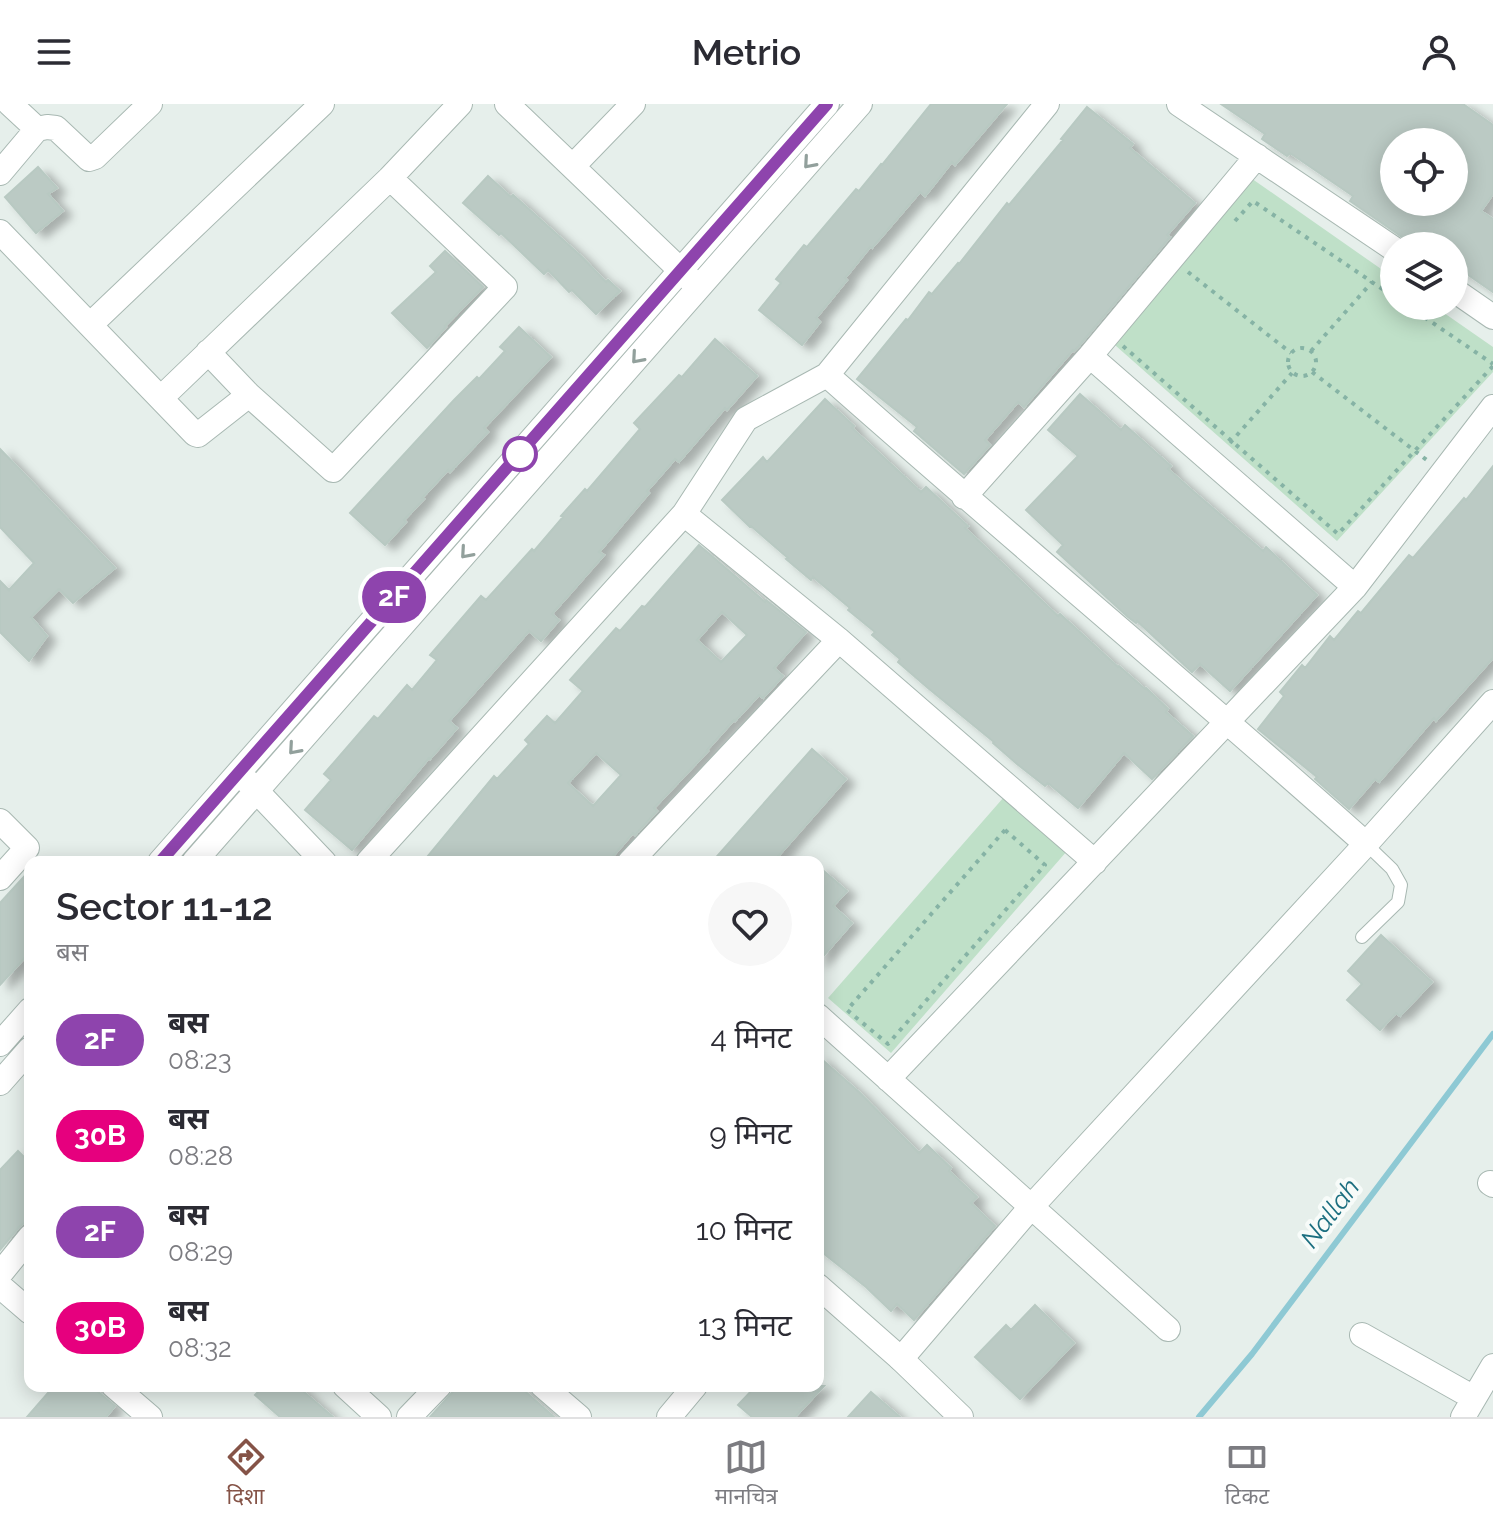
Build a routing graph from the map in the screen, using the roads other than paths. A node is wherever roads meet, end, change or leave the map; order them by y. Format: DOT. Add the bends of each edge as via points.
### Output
graph roads {
  1 [pos="10,104"];
  2 [pos="150,104"];
  3 [pos="322,104"];
  4 [pos="460,104"];
  5 [pos="507,104"];
  6 [pos="633,104"];
  7 [pos="827,104"];
  8 [pos="860,104"];
  9 [pos="1047,104"];
  10 [pos="1179,104"];
  11 [pos="37,129"];
  12 [pos="1257,156"];
  13 [pos="573,166"];
  14 [pos="0,173"];
  15 [pos="390,178"];
  16 [pos="0,232"];
  17 [pos="1380,239"];
  18 [pos="681,270"];
  19 [pos="699,287"];
  20 [pos="1468,300"];
  21 [pos="1493,317"];
  22 [pos="90,325"];
  23 [pos="208,352"];
  24 [pos="1090,356"];
  25 [pos="827,375"];
  26 [pos="249,395"];
  27 [pos="161,398"];
  28 [pos="1493,407"];
  29 [pos="964,497"];
  30 [pos="684,514"];
  31 [pos="1355,587"];
  32 [pos="839,640"];
  33 [pos="1493,702"];
  34 [pos="1228,721"];
  35 [pos="238,774"];
  36 [pos="257,791"];
  37 [pos="0,821"];
  38 [pos="1366,844"];
  39 [pos="165,856"];
  40 [pos="199,856"];
  41 [pos="318,856"];
  42 [pos="373,856"];
  43 [pos="640,856"];
  44 [pos="1095,862"];
  45 [pos="0,878"];
  46 [pos="1362,937"];
  47 [pos="24,1017"];
  48 [pos="824,1021"];
  49 [pos="0,1044"];
  50 [pos="24,1056"];
  51 [pos="888,1079"];
  52 [pos="0,1083"];
  53 [pos="1031,1207"];
  54 [pos="24,1244"];
  55 [pos="0,1274"];
  56 [pos="0,1286"];
  57 [pos="824,1291"];
  58 [pos="24,1307"];
  59 [pos="1168,1329"];
  60 [pos="1362,1335"];
  61 [pos="901,1359"];
  62 [pos="1493,1366"];
  63 [pos="120,1392"];
  64 [pos="352,1392"];
  65 [pos="433,1392"];
  66 [pos="550,1392"];
  67 [pos="690,1392"];
  68 [pos="1469,1407"];
  69 [pos="140,1414"];
  70 [pos="379,1417"];
  71 [pos="409,1417"];
  72 [pos="579,1417"];
  73 [pos="669,1417"];
  74 [pos="961,1417"];
  1 -- 11 [label="street"];
  2 -- 11 [label="street" via="89,159 56,128"];
  3 -- 22 [label="street"];
  4 -- 15 [label="street"];
  5 -- 13 [label="street"];
  6 -- 13 [label="street"];
  7 -- 18 [label="street"];
  8 -- 19 [label="street, one-way"];
  9 -- 25 [label="street"];
  10 -- 12 [label="street"];
  11 -- 14 [label="street"];
  12 -- 17 [label="street"];
  12 -- 24 [label="street"];
  13 -- 18 [label="street"];
  15 -- 23 [label="street"];
  15 -- 26 [label="street" via="503,283 503,291 333,470"];
  16 -- 22 [label="street"];
  18 -- 19 [label="street"];
  18 -- 35 [label="street"];
  19 -- 36 [label="street, one-way"];
  20 -- 21 [label="street"];
  22 -- 27 [label="street"];
  23 -- 26 [label="street"];
  23 -- 27 [label="street"];
  24 -- 29 [label="street"];
  24 -- 31 [label="street"];
  25 -- 29 [label="street"];
  25 -- 30 [label="street" via="746,419"];
  26 -- 27 [label="street" via="198,435"];
  28 -- 31 [label="street"];
  29 -- 34 [label="street"];
  30 -- 32 [label="street"];
  30 -- 42 [label="street"];
  31 -- 34 [label="street"];
  32 -- 43 [label="street"];
  32 -- 44 [label="street"];
  33 -- 38 [label="street"];
  34 -- 38 [label="street"];
  34 -- 44 [label="street"];
  35 -- 36 [label="street"];
  35 -- 39 [label="street"];
  36 -- 40 [label="street"];
  36 -- 41 [label="street"];
  37 -- 45 [label="street" via="27,848"];
  38 -- 46 [label="lane" via="1401,885 1398,902"];
  38 -- 53 [label="street"];
  44 -- 51 [label="street"];
  47 -- 49 [label="street"];
  48 -- 51 [label="street"];
  50 -- 52 [label="street"];
  51 -- 53 [label="street"];
  53 -- 59 [label="street"];
  53 -- 61 [label="street"];
  54 -- 55 [label="street"];
  56 -- 58 [label="street"];
  57 -- 61 [label="street"];
  60 -- 68 [label="street"];
  61 -- 74 [label="street"];
  62 -- 68 [label="street"];
  63 -- 69 [label="street"];
  64 -- 70 [label="street"];
  65 -- 71 [label="street"];
  66 -- 72 [label="street"];
  67 -- 73 [label="street"];
}
